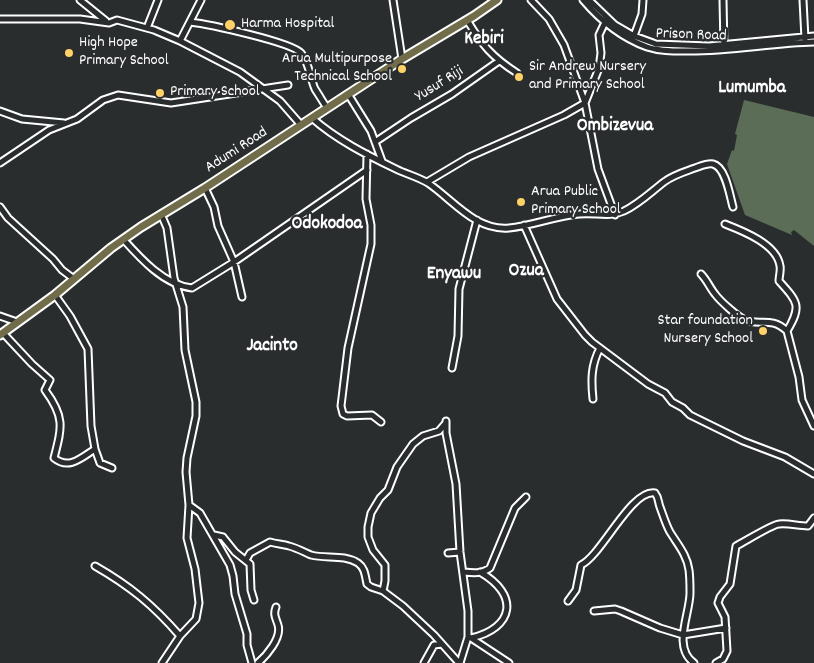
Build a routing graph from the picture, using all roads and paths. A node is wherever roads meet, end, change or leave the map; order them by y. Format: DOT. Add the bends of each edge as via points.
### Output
graph roads {
  1 [pos="80,0"];
  2 [pos="158,0"];
  3 [pos="201,0"];
  4 [pos="394,0"];
  5 [pos="497,0"];
  6 [pos="531,0"];
  7 [pos="583,0"];
  8 [pos="588,0"];
  9 [pos="643,0"];
  10 [pos="723,0"];
  11 [pos="803,0"];
  12 [pos="0,19"];
  13 [pos="606,19"];
  14 [pos="467,20"];
  15 [pos="190,22"];
  16 [pos="109,23"];
  17 [pos="147,28"];
  18 [pos="634,36"];
  19 [pos="814,36"];
  20 [pos="805,40"];
  21 [pos="180,41"];
  22 [pos="814,42"];
  23 [pos="724,48"];
  24 [pos="402,59"];
  25 [pos="498,61"];
  26 [pos="517,73"];
  27 [pos="288,85"];
  28 [pos="265,89"];
  29 [pos="348,94"];
  30 [pos="585,104"];
  31 [pos="327,108"];
  32 [pos="0,110"];
  33 [pos="312,118"];
  34 [pos="67,123"];
  35 [pos="301,125"];
  36 [pos="375,142"];
  37 [pos="367,154"];
  38 [pos="382,162"];
  39 [pos="0,163"];
  40 [pos="367,170"];
  41 [pos="427,182"];
  42 [pos="205,188"];
  43 [pos="0,207"];
  44 [pos="733,207"];
  45 [pos="161,214"];
  46 [pos="615,215"];
  47 [pos="477,220"];
  48 [pos="726,224"];
  49 [pos="524,225"];
  50 [pos="123,239"];
  51 [pos="234,262"];
  52 [pos="701,274"];
  53 [pos="74,279"];
  54 [pos="176,284"];
  55 [pos="55,295"];
  56 [pos="242,297"];
  57 [pos="0,316"];
  58 [pos="17,322"];
  59 [pos="786,330"];
  60 [pos="2,334"];
  61 [pos="600,348"];
  62 [pos="452,368"];
  63 [pos="593,399"];
  64 [pos="381,422"];
  65 [pos="814,426"];
  66 [pos="95,449"];
  67 [pos="112,468"];
  68 [pos="814,474"];
  69 [pos="526,497"];
  70 [pos="189,505"];
  71 [pos="814,518"];
  72 [pos="214,535"];
  73 [pos="460,552"];
  74 [pos="448,553"];
  75 [pos="246,560"];
  76 [pos="95,566"];
  77 [pos="464,572"];
  78 [pos="480,572"];
  79 [pos="383,591"];
  80 [pos="254,600"];
  81 [pos="568,601"];
  82 [pos="276,607"];
  83 [pos="594,611"];
  84 [pos="726,628"];
  85 [pos="683,635"];
  86 [pos="180,636"];
  87 [pos="469,638"];
  88 [pos="442,644"];
  89 [pos="162,663"];
  90 [pos="252,663"];
  91 [pos="258,663"];
  92 [pos="424,663"];
  93 [pos="459,663"];
  94 [pos="509,663"];
  95 [pos="694,663"];
  96 [pos="716,663"];
  1 -- 16 [label="street"];
  2 -- 17 [label="street"];
  3 -- 15 [label="street"];
  4 -- 24 [label="street"];
  5 -- 14 [label="main road, Adumi Road"];
  6 -- 30 [label="street" via="549,19 564,45"];
  7 -- 13 [label="street, Prison Road" via="591,10"];
  8 -- 13 [label="street, Prison Road"];
  9 -- 18 [label="street"];
  10 -- 23 [label="street"];
  11 -- 20 [label="street"];
  12 -- 16 [label="street" via="80,19"];
  13 -- 18 [label="street, Prison Road"];
  13 -- 23 [label="street, Prison Road" via="615,30 657,50"];
  13 -- 30 [label="street" via="599,35 599,68"];
  14 -- 24 [label="main road, Adumi Road"];
  14 -- 25 [label="street"];
  15 -- 21 [label="street"];
  15 -- 31 [label="street" via="237,31 299,51"];
  16 -- 17 [label="street" via="117,20"];
  17 -- 21 [label="street"];
  18 -- 23 [label="street, Prison Road" via="656,44"];
  19 -- 20 [label="street, Prison Road"];
  20 -- 22 [label="street, Prison Road"];
  20 -- 23 [label="street, Prison Road"];
  21 -- 28 [label="street" via="240,72"];
  24 -- 29 [label="main road, Adumi Road"];
  25 -- 26 [label="street"];
  25 -- 36 [label="street, Yusuf Riji"];
  27 -- 28 [label="street"];
  28 -- 34 [label="street" via="171,103 118,95 103,100"];
  28 -- 35 [label="street"];
  29 -- 31 [label="main road, Adumi Road"];
  29 -- 36 [label="street" via="365,118"];
  30 -- 41 [label="street" via="469,157"];
  30 -- 46 [label="street" via="598,169"];
  31 -- 33 [label="main road, Adumi Road"];
  32 -- 34 [label="street" via="22,119"];
  33 -- 35 [label="main road, Adumi Road"];
  33 -- 37 [label="street" via="324,129"];
  34 -- 39 [label="street" via="49,130"];
  35 -- 42 [label="main road, Adumi Road"];
  36 -- 38 [label="street"];
  37 -- 38 [label="street"];
  37 -- 40 [label="street"];
  38 -- 41 [label="street"];
  40 -- 51 [label="street"];
  40 -- 64 [label="street" via="366,199 371,244 348,348 341,406 347,416 372,415"];
  41 -- 47 [label="street"];
  42 -- 45 [label="main road, Adumi Road"];
  42 -- 51 [label="street"];
  43 -- 53 [label="street"];
  44 -- 46 [label="street" via="723,173 713,164 673,176 641,201"];
  45 -- 50 [label="main road, Adumi Road"];
  45 -- 54 [label="street" via="167,228"];
  46 -- 49 [label="street" via="581,214"];
  47 -- 49 [label="street" via="508,228"];
  47 -- 62 [label="street" via="459,290 458,336"];
  48 -- 59 [label="street" via="762,241 777,258 780,281 796,305 797,314"];
  49 -- 61 [label="street" via="560,304 584,335"];
  50 -- 53 [label="main road, Adumi Road"];
  50 -- 54 [label="street" via="140,258"];
  51 -- 54 [label="street" via="192,288"];
  51 -- 56 [label="street"];
  52 -- 59 [label="street" via="717,297 742,319 778,324"];
  53 -- 55 [label="main road, Adumi Road"];
  54 -- 70 [label="street" via="183,307 186,357 196,402 186,464"];
  55 -- 58 [label="main road, Adumi Road"];
  55 -- 66 [label="street" via="88,349"];
  57 -- 58 [label="street"];
  58 -- 60 [label="main road, Adumi Road"];
  59 -- 65 [label="street" via="802,400"];
  60 -- 66 [label="street" via="50,380 45,390 58,408 60,419 54,458 63,464 73,463"];
  61 -- 63 [label="street" via="593,364"];
  61 -- 68 [label="street" via="665,393 690,415"];
  66 -- 67 [label="street" via="100,463"];
  69 -- 78 [label="street" via="510,518 493,563 486,571"];
  70 -- 72 [label="street" via="200,513"];
  70 -- 86 [label="street" via="187,538 199,603 196,619"];
  71 -- 84 [label="street" via="808,526 773,525 736,546 730,584 718,603 726,617"];
  72 -- 75 [label="street" via="222,537"];
  72 -- 90 [label="street" via="230,565"];
  73 -- 74 [label="street"];
  73 -- 77 [label="street"];
  73 -- 79 [label="street" via="458,503 446,421 439,431 423,436 413,444 397,467 388,490 371,513 368,537 384,565"];
  75 -- 79 [label="street" via="250,553 270,542 311,554 347,558 362,566 367,584"];
  75 -- 80 [label="street" via="251,567"];
  76 -- 86 [label="street" via="135,590"];
  77 -- 78 [label="street"];
  77 -- 87 [label="street"];
  78 -- 87 [label="street" via="503,591 506,614 489,633"];
  79 -- 88 [label="street"];
  81 -- 85 [label="street" via="576,590 581,565 591,558 628,511 652,492 657,496 669,531 681,548 689,571 690,593"];
  82 -- 91 [label="street" via="277,637"];
  83 -- 85 [label="street" via="615,609"];
  84 -- 85 [label="street"];
  84 -- 96 [label="street" via="727,651"];
  85 -- 95 [label="street" via="686,653"];
  86 -- 89 [label="street"];
  87 -- 93 [label="street"];
  87 -- 94 [label="street"];
  88 -- 92 [label="street" via="434,645"];
  88 -- 93 [label="street"];
}
